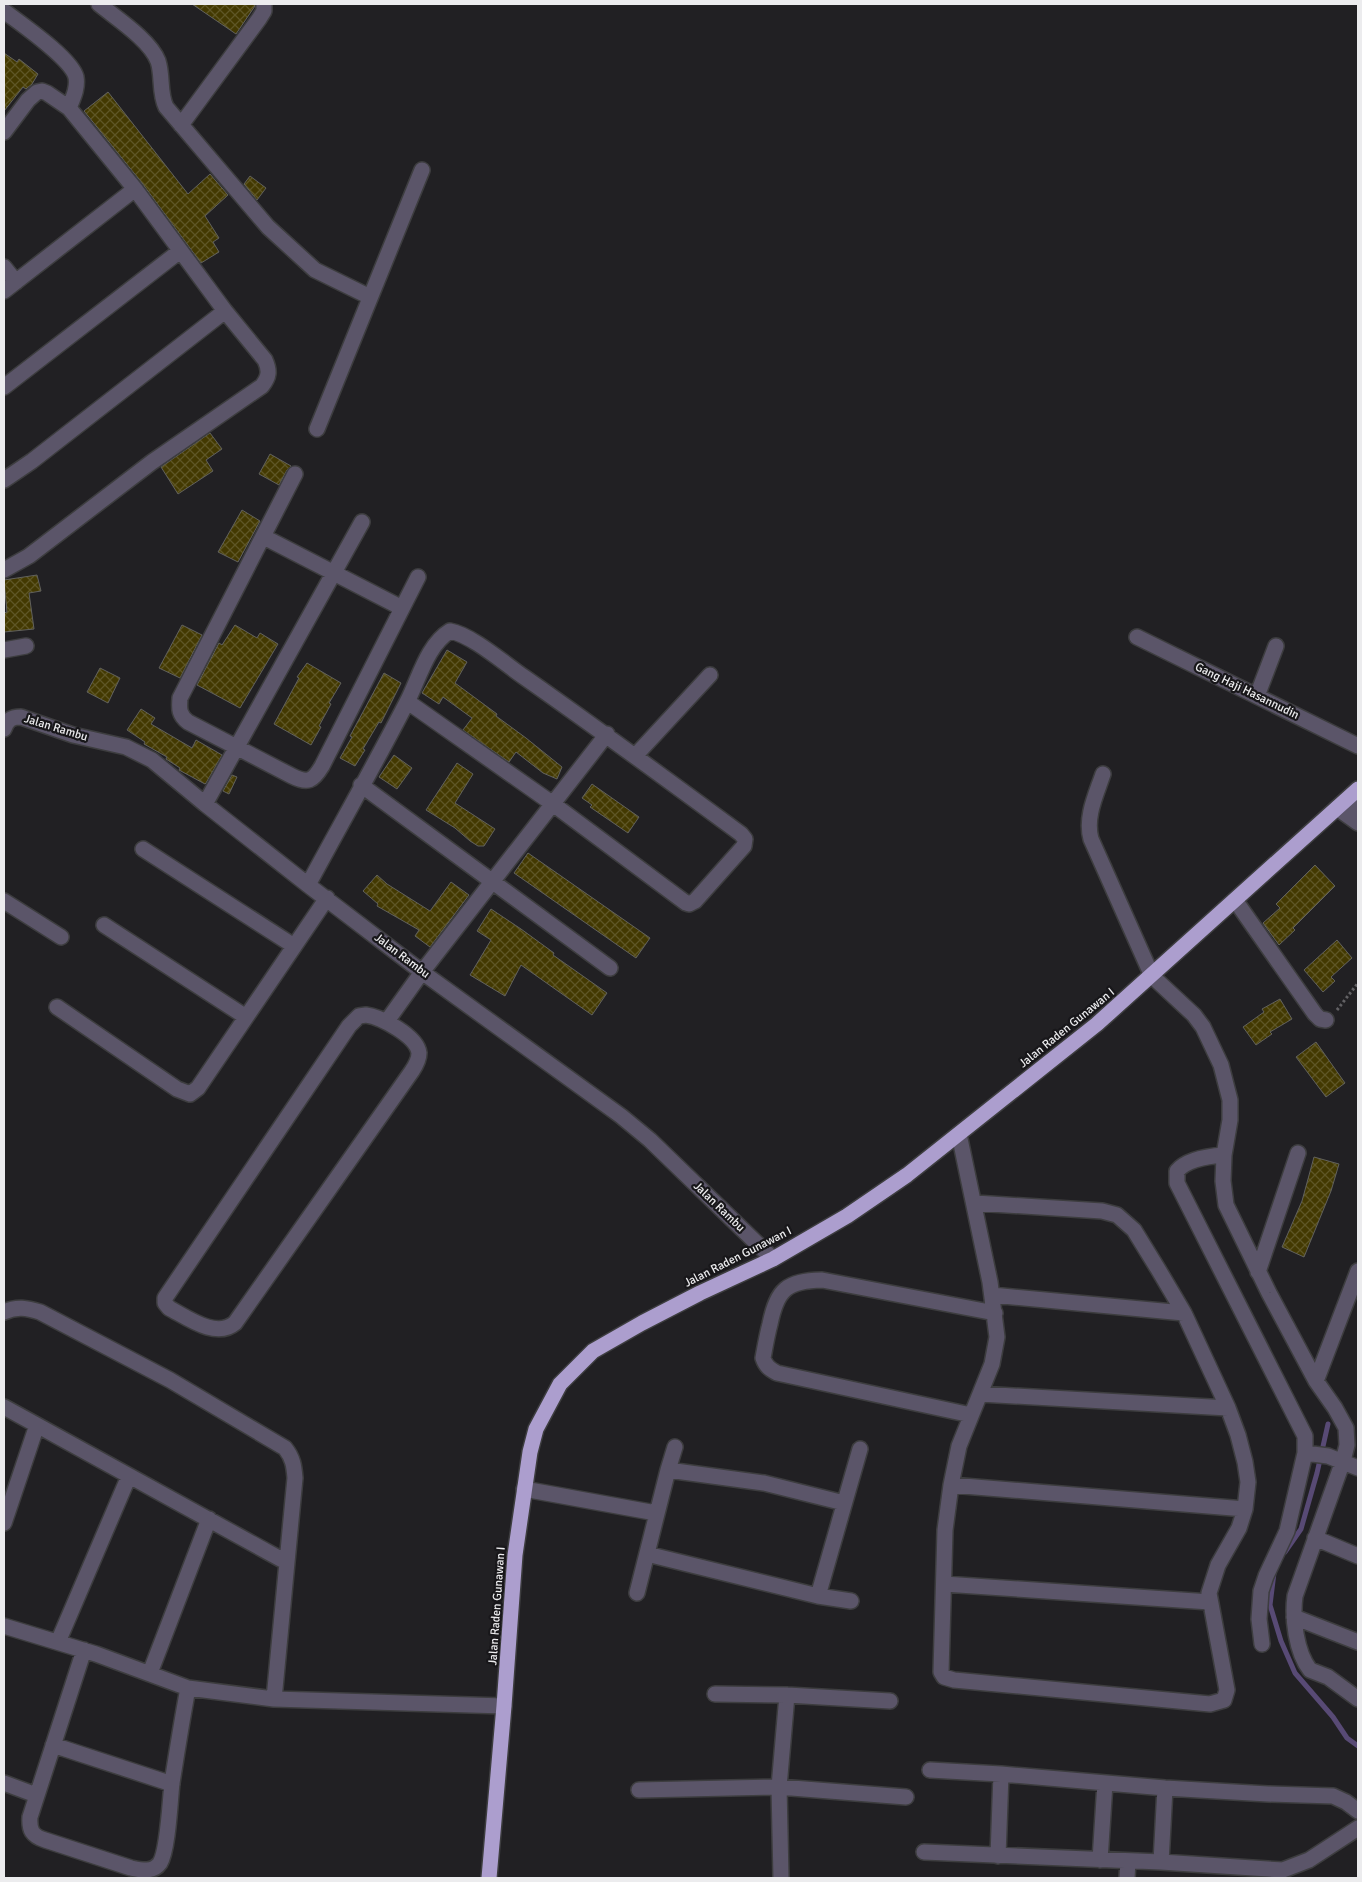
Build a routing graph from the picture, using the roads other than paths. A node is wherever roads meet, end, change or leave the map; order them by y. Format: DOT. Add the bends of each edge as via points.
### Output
graph roads {
  1 [pos="99,4"];
  2 [pos="264,4"];
  3 [pos="4,11"];
  4 [pos="69,108"];
  5 [pos="181,125"];
  6 [pos="4,132"];
  7 [pos="422,170"];
  8 [pos="134,189"];
  9 [pos="180,251"];
  10 [pos="4,267"];
  11 [pos="10,287"];
  12 [pos="370,298"];
  13 [pos="225,311"];
  14 [pos="4,387"];
  15 [pos="317,429"];
  16 [pos="295,474"];
  17 [pos="4,480"];
  18 [pos="362,522"];
  19 [pos="264,537"];
  20 [pos="4,570"];
  21 [pos="333,573"];
  22 [pos="418,577"];
  23 [pos="402,608"];
  24 [pos="1137,637"];
  25 [pos="26,646"];
  26 [pos="1276,646"];
  27 [pos="4,650"];
  28 [pos="710,675"];
  29 [pos="1257,696"];
  30 [pos="408,702"];
  31 [pos="4,729"];
  32 [pos="607,734"];
  33 [pos="1358,746"];
  34 [pos="236,748"];
  35 [pos="636,756"];
  36 [pos="1103,774"];
  37 [pos="361,786"];
  38 [pos="1358,789"];
  39 [pos="205,804"];
  40 [pos="553,804"];
  41 [pos="1341,805"];
  42 [pos="1358,809"];
  43 [pos="1358,823"];
  44 [pos="143,849"];
  45 [pos="494,881"];
  46 [pos="308,885"];
  47 [pos="327,898"];
  48 [pos="1235,900"];
  49 [pos="4,901"];
  50 [pos="104,925"];
  51 [pos="61,938"];
  52 [pos="294,946"];
  53 [pos="610,968"];
  54 [pos="422,972"];
  55 [pos="1152,976"];
  56 [pos="57,1007"];
  57 [pos="246,1018"];
  58 [pos="1326,1020"];
  59 [pos="387,1021"];
  60 [pos="959,1134"];
  61 [pos="1298,1153"];
  62 [pos="1218,1155"];
  63 [pos="975,1203"];
  64 [pos="773,1259"];
  65 [pos="1358,1271"];
  66 [pos="1258,1272"];
  67 [pos="992,1295"];
  68 [pos="4,1312"];
  69 [pos="995,1313"];
  70 [pos="1184,1313"];
  71 [pos="1316,1381"];
  72 [pos="980,1394"];
  73 [pos="4,1407"];
  74 [pos="1228,1408"];
  75 [pos="971,1415"];
  76 [pos="37,1425"];
  77 [pos="676,1447"];
  78 [pos="860,1449"];
  79 [pos="1316,1454"];
  80 [pos="1343,1461"];
  81 [pos="1358,1468"];
  82 [pos="668,1470"];
  83 [pos="129,1476"];
  84 [pos="951,1485"];
  85 [pos="524,1489"];
  86 [pos="844,1503"];
  87 [pos="1245,1509"];
  88 [pos="656,1513"];
  89 [pos="209,1519"];
  90 [pos="4,1523"];
  91 [pos="1314,1538"];
  92 [pos="648,1554"];
  93 [pos="1358,1556"];
  94 [pos="286,1562"];
  95 [pos="944,1584"];
  96 [pos="637,1593"];
  97 [pos="818,1596"];
  98 [pos="851,1601"];
  99 [pos="1210,1602"];
  100 [pos="1294,1617"];
  101 [pos="4,1626"];
  102 [pos="58,1642"];
  103 [pos="1358,1642"];
  104 [pos="1262,1644"];
  105 [pos="84,1650"];
  106 [pos="150,1673"];
  107 [pos="188,1688"];
  108 [pos="715,1694"];
  109 [pos="787,1696"];
  110 [pos="274,1698"];
  111 [pos="1358,1699"];
  112 [pos="890,1701"];
  113 [pos="504,1706"];
  114 [pos="53,1745"];
  115 [pos="930,1770"];
  116 [pos="1001,1774"];
  117 [pos="4,1783"];
  118 [pos="1105,1783"];
  119 [pos="172,1784"];
  120 [pos="779,1787"];
  121 [pos="1165,1788"];
  122 [pos="639,1790"];
  123 [pos="36,1795"];
  124 [pos="906,1797"];
  125 [pos="1358,1811"];
  126 [pos="1358,1828"];
  127 [pos="924,1852"];
  128 [pos="998,1856"];
  129 [pos="1100,1860"];
  130 [pos="1128,1861"];
  131 [pos="1161,1862"];
  132 [pos="489,1878"];
  133 [pos="780,1878"];
  134 [pos="1127,1878"];
  1 -- 5 [label="street" via="138,36 155,55 161,74 163,101"];
  2 -- 5 [label="street" via="259,19"];
  3 -- 4 [label="street" via="72,68 76,91"];
  4 -- 6 [label="street" via="47,93 36,92"];
  4 -- 8 [label="street"];
  5 -- 12 [label="street" via="268,227 315,270"];
  7 -- 12 [label="street"];
  8 -- 9 [label="street"];
  8 -- 11 [label="street"];
  9 -- 13 [label="street"];
  9 -- 14 [label="street"];
  10 -- 11 [label="street"];
  12 -- 15 [label="street"];
  13 -- 17 [label="street"];
  13 -- 20 [label="street" via="269,368 268,378 262,386 152,462 29,556"];
  16 -- 19 [label="street"];
  18 -- 21 [label="street"];
  19 -- 21 [label="street"];
  19 -- 34 [label="street" via="180,698 182,717"];
  21 -- 23 [label="street"];
  21 -- 34 [label="street"];
  22 -- 23 [label="street"];
  23 -- 34 [label="street" via="316,776 302,781"];
  24 -- 29 [label="street, Gang Haji Hasannudin"];
  25 -- 27 [label="street"];
  26 -- 29 [label="street"];
  28 -- 35 [label="street"];
  29 -- 33 [label="street, Gang Haji Hasannudin"];
  30 -- 32 [label="street" via="432,650 442,636 450,631 457,632"];
  30 -- 37 [label="street"];
  30 -- 40 [label="street"];
  31 -- 39 [label="street, Jalan Rambu" via="9,720 21,716 73,735 126,747 152,760"];
  32 -- 35 [label="street"];
  32 -- 40 [label="street"];
  34 -- 39 [label="street"];
  35 -- 40 [label="street" via="745,839 744,846 692,903 684,902"];
  36 -- 55 [label="street" via="1088,828"];
  37 -- 45 [label="street"];
  37 -- 46 [label="street"];
  38 -- 41 [label="highway, Jalan Raden Gunawan I"];
  39 -- 46 [label="street, Jalan Rambu"];
  40 -- 45 [label="street"];
  41 -- 42 [label="street"];
  41 -- 43 [label="street"];
  41 -- 48 [label="highway, Jalan Raden Gunawan I"];
  44 -- 52 [label="street"];
  45 -- 53 [label="street"];
  45 -- 54 [label="street"];
  46 -- 47 [label="street, Jalan Rambu"];
  47 -- 52 [label="street"];
  47 -- 54 [label="street, Jalan Rambu"];
  48 -- 55 [label="highway, Jalan Raden Gunawan I"];
  48 -- 58 [label="street" via="1315,1014"];
  49 -- 51 [label="street"];
  50 -- 57 [label="street"];
  52 -- 57 [label="street"];
  54 -- 59 [label="street"];
  54 -- 64 [label="street, Jalan Rambu" via="621,1116"];
  55 -- 60 [label="highway, Jalan Raden Gunawan I" via="1098,1024"];
  55 -- 62 [label="street" via="1194,1015 1221,1065 1230,1100 1230,1120"];
  56 -- 57 [label="street" via="177,1089 190,1094 198,1088"];
  59 -- 59 [label="street" via="366,1015 359,1016 349,1026 165,1298 169,1308 209,1328 218,1330 235,1323 418,1060 419,1050 412,1041"];
  60 -- 63 [label="street"];
  60 -- 64 [label="highway, Jalan Raden Gunawan I" via="847,1216"];
  61 -- 66 [label="street"];
  62 -- 66 [label="street" via="1226,1205"];
  62 -- 79 [label="street" via="1180,1167 1177,1183"];
  63 -- 67 [label="street"];
  63 -- 70 [label="street" via="1102,1211 1117,1215 1134,1230"];
  64 -- 85 [label="highway, Jalan Raden Gunawan I" via="692,1297 593,1351 560,1384 536,1428"];
  65 -- 71 [label="street"];
  66 -- 71 [label="street"];
  67 -- 69 [label="street"];
  67 -- 70 [label="street"];
  68 -- 94 [label="street" via="12,1308 26,1308 40,1312 170,1380 285,1448 291,1456 295,1478"];
  69 -- 72 [label="street" via="995,1350"];
  69 -- 75 [label="street" via="822,1280 793,1284 780,1294 773,1306 763,1358 771,1370"];
  70 -- 74 [label="street"];
  71 -- 80 [label="street" via="1346,1428 1347,1446"];
  72 -- 74 [label="street"];
  72 -- 75 [label="street"];
  73 -- 76 [label="street"];
  74 -- 87 [label="street" via="1245,1462 1248,1482"];
  75 -- 84 [label="street" via="958,1446"];
  76 -- 83 [label="street"];
  76 -- 90 [label="street"];
  77 -- 82 [label="street"];
  78 -- 86 [label="street"];
  79 -- 80 [label="street"];
  79 -- 104 [label="street" via="1261,1590 1259,1619"];
  80 -- 81 [label="street"];
  80 -- 91 [label="street"];
  82 -- 86 [label="street" via="764,1483"];
  82 -- 88 [label="street"];
  83 -- 89 [label="street"];
  83 -- 102 [label="street"];
  84 -- 87 [label="street"];
  84 -- 95 [label="street" via="945,1530"];
  85 -- 88 [label="street"];
  85 -- 113 [label="highway, Jalan Raden Gunawan I" via="515,1555"];
  86 -- 97 [label="street"];
  87 -- 99 [label="street" via="1239,1528 1218,1564"];
  88 -- 92 [label="street"];
  89 -- 94 [label="street"];
  89 -- 106 [label="street"];
  91 -- 93 [label="street"];
  91 -- 100 [label="street" via="1295,1596"];
  92 -- 96 [label="street"];
  92 -- 97 [label="street"];
  94 -- 110 [label="street"];
  95 -- 99 [label="street"];
  95 -- 99 [label="street" via="940,1667 944,1677 1210,1704 1224,1700 1227,1690"];
  97 -- 98 [label="street"];
  100 -- 103 [label="street"];
  100 -- 111 [label="street" via="1301,1653 1310,1670 1328,1677"];
  101 -- 102 [label="street"];
  102 -- 105 [label="street"];
  105 -- 106 [label="street"];
  105 -- 114 [label="street"];
  106 -- 107 [label="street"];
  107 -- 110 [label="street"];
  107 -- 119 [label="street"];
  108 -- 109 [label="street"];
  109 -- 112 [label="street"];
  109 -- 120 [label="street"];
  110 -- 113 [label="street"];
  113 -- 132 [label="highway, Jalan Raden Gunawan I"];
  114 -- 119 [label="street"];
  114 -- 123 [label="street"];
  115 -- 116 [label="street"];
  116 -- 118 [label="street"];
  116 -- 128 [label="street"];
  117 -- 123 [label="street"];
  118 -- 121 [label="street"];
  118 -- 129 [label="street"];
  119 -- 123 [label="street" via="164,1851 155,1869 144,1870 39,1838 29,1828"];
  120 -- 122 [label="street"];
  120 -- 124 [label="street"];
  120 -- 133 [label="street"];
  121 -- 125 [label="street" via="1333,1796"];
  121 -- 131 [label="street"];
  126 -- 131 [label="street" via="1309,1860 1283,1870"];
  127 -- 128 [label="street"];
  128 -- 129 [label="street"];
  129 -- 130 [label="street"];
  130 -- 131 [label="street"];
  130 -- 134 [label="street"];
}
